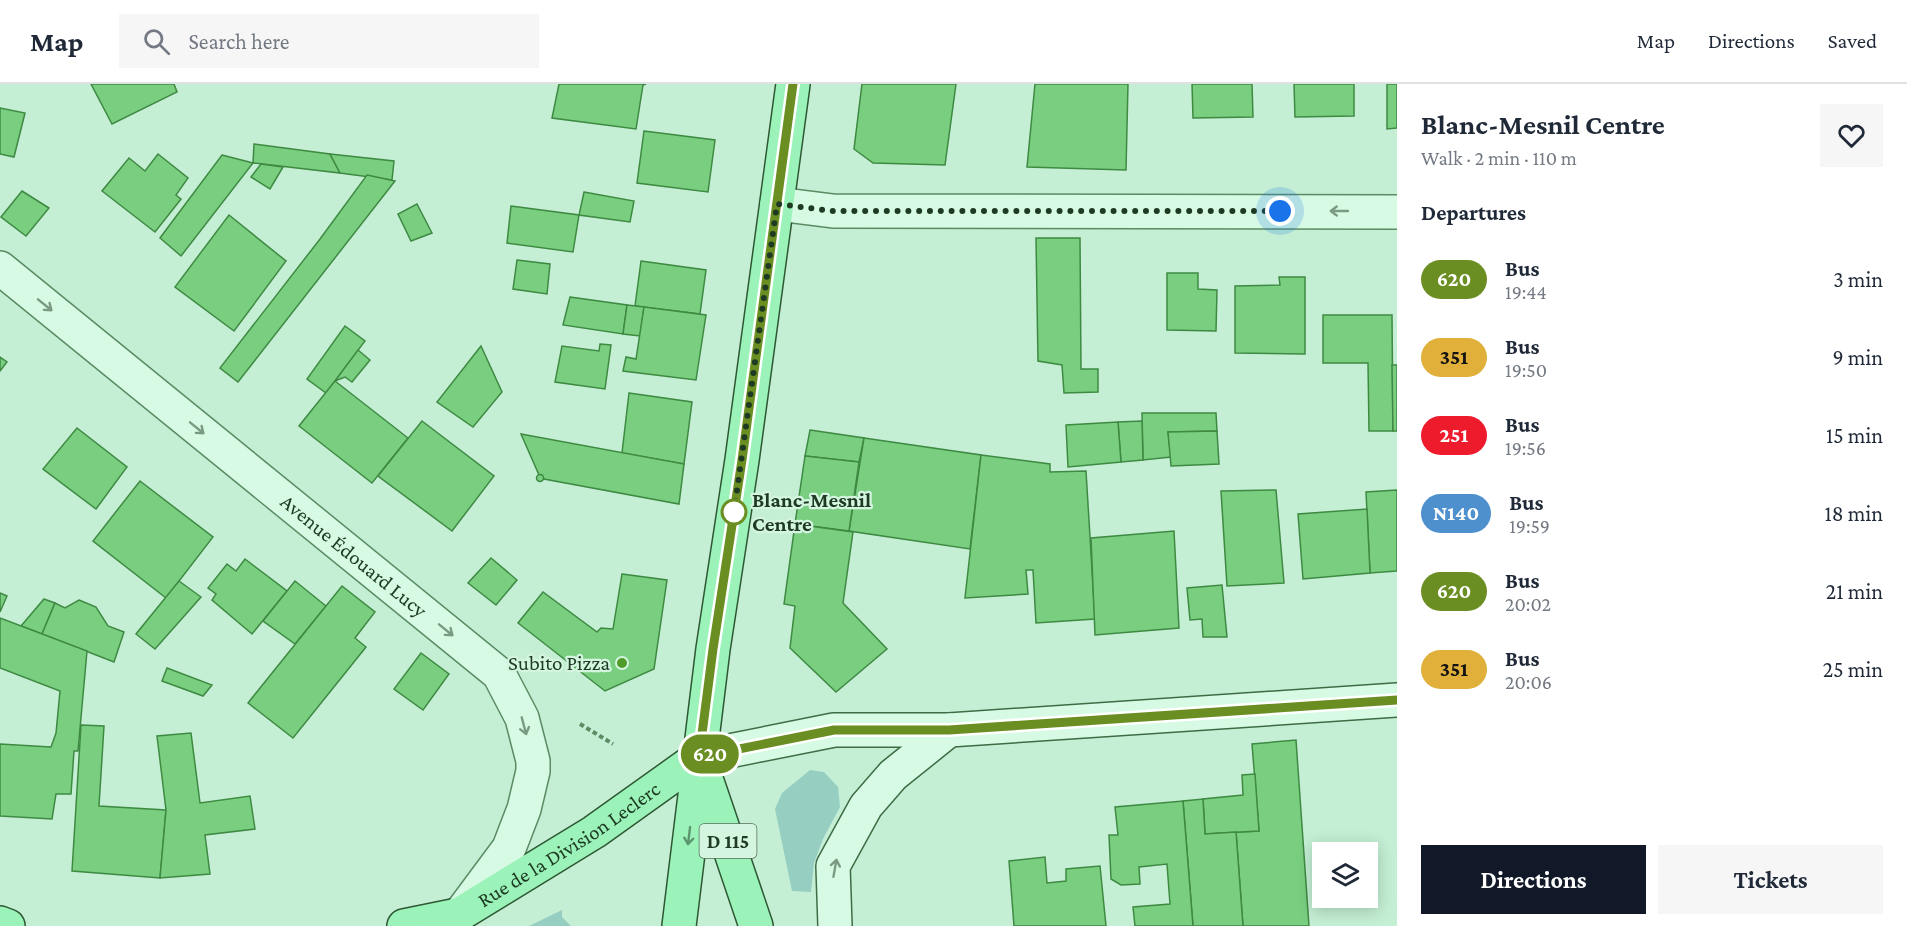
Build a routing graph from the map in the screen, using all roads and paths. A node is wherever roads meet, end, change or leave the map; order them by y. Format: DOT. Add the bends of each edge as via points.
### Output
graph roads {
  1 [pos="793,84"];
  2 [pos="777,204"];
  3 [pos="1397,212"];
  4 [pos="0,268"];
  5 [pos="1397,700"];
  6 [pos="580,724"];
  7 [pos="949,730"];
  8 [pos="613,744"];
  9 [pos="699,757"];
  10 [pos="448,920"];
  11 [pos="405,926"];
  12 [pos="679,926"];
  13 [pos="756,926"];
  14 [pos="835,926"];
  1 -- 2 [label="main road, D 115"];
  3 -- 2 [label="street, one-way" via="833,211"];
  2 -- 9 [label="main road, D 115"];
  4 -- 10 [label="street, Avenue Édouard Lucy, one-way" via="499,674 522,718 532,771 524,809 509,848"];
  5 -- 7 [label="street"];
  6 -- 8 [label="path"];
  7 -- 9 [label="street" via="834,730"];
  14 -- 7 [label="street, one-way" via="833,866 866,806 892,775"];
  9 -- 10 [label="main road, Rue de la Division Leclerc" via="594,832"];
  9 -- 12 [label="main road, D 115, one-way"];
  9 -- 13 [label="main road, D 115"];
  10 -- 11 [label="main road"];
}
